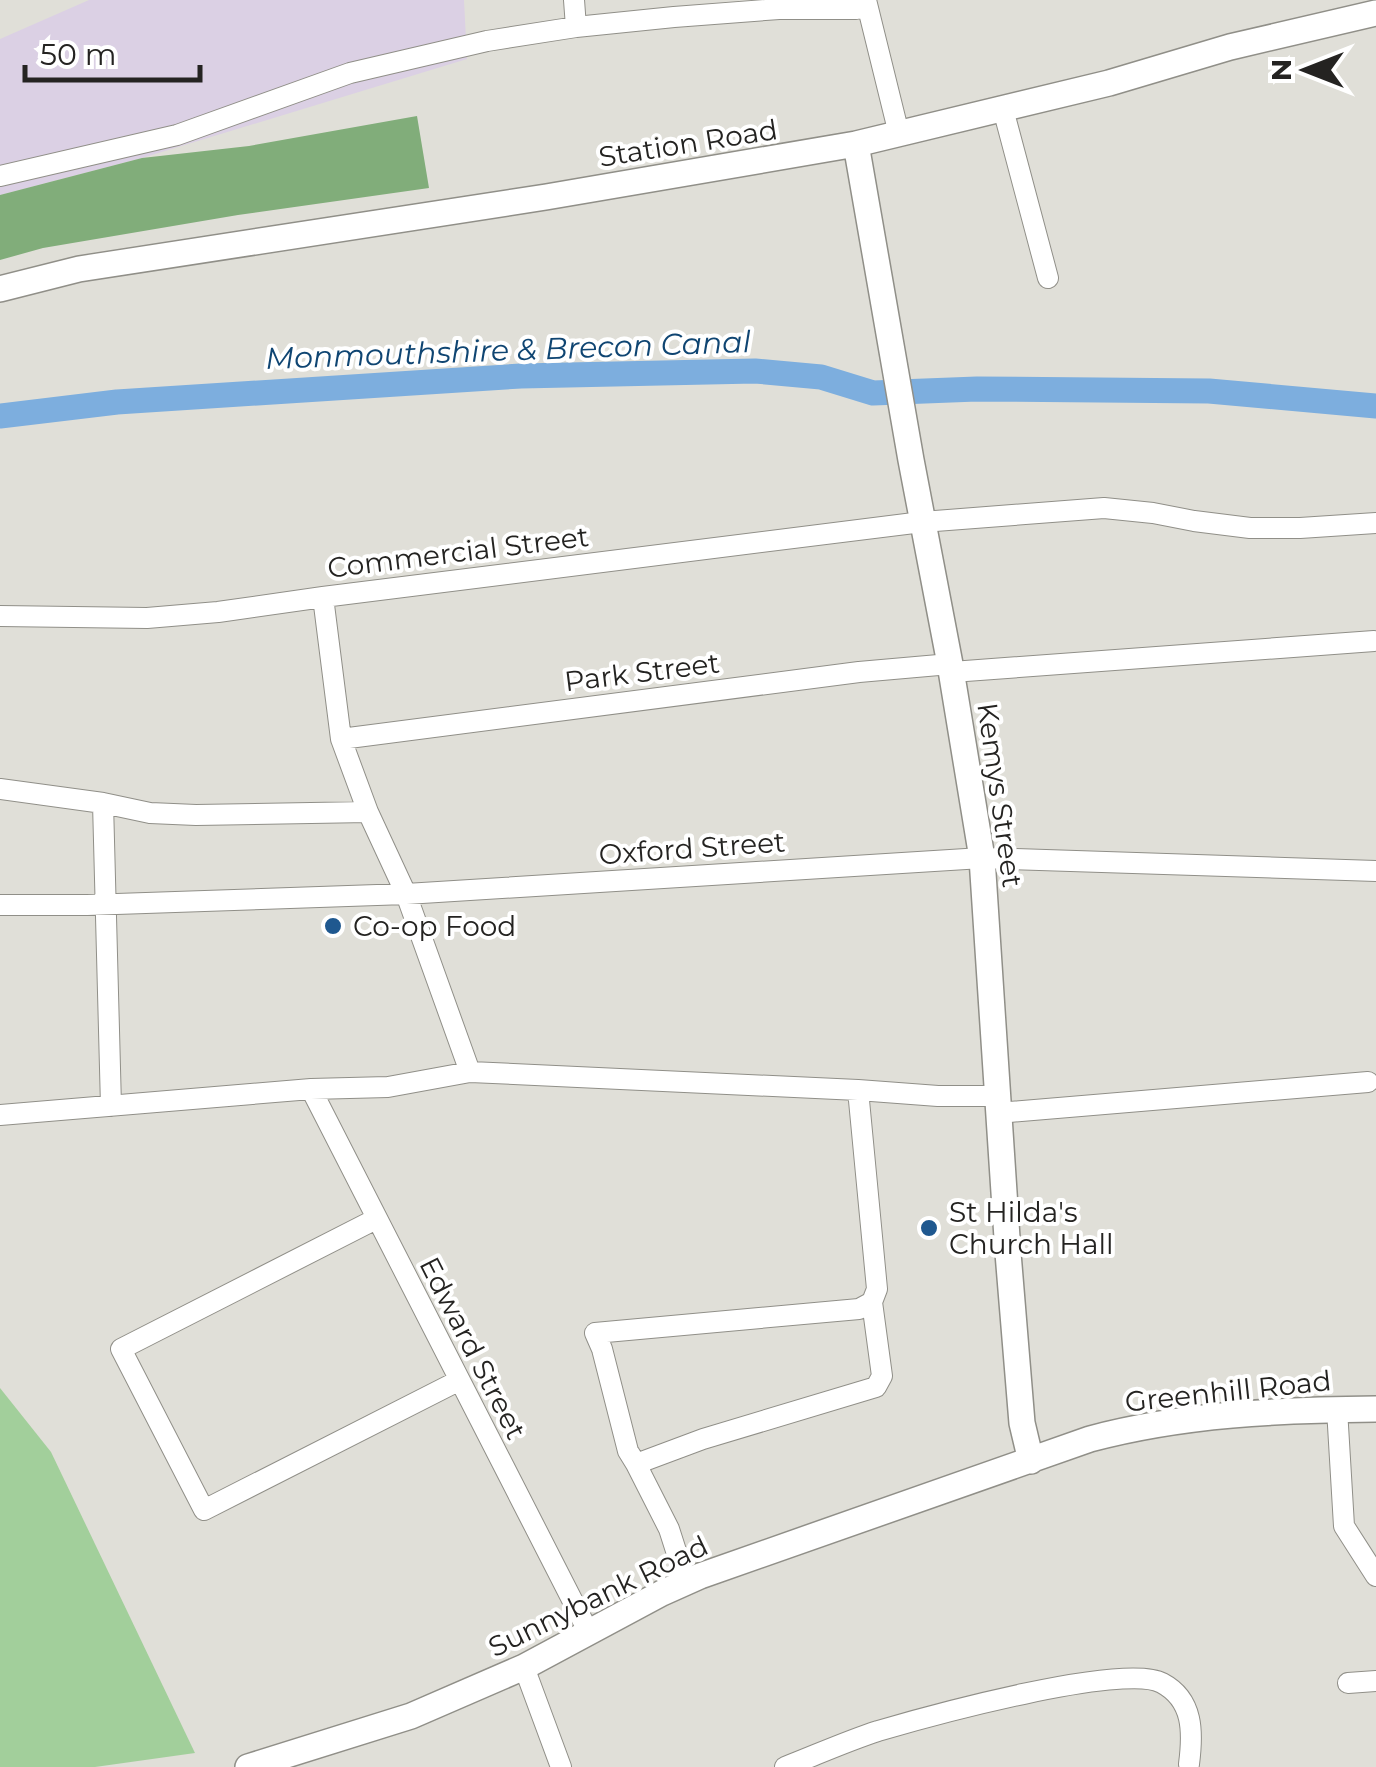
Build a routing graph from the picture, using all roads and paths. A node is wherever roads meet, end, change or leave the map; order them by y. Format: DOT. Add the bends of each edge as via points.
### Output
graph roads {
  1 [pos="574,0"];
  2 [pos="866,3"];
  3 [pos="1376,13"];
  4 [pos="576,27"];
  5 [pos="1003,109"];
  6 [pos="899,134"];
  7 [pos="856,144"];
  8 [pos="0,176"];
  9 [pos="1048,278"];
  10 [pos="0,289"];
  11 [pos="922,522"];
  12 [pos="1376,524"];
  13 [pos="323,597"];
  14 [pos="0,616"];
  15 [pos="1374,642"];
  16 [pos="951,668"];
  17 [pos="341,738"];
  18 [pos="0,789"];
  19 [pos="103,803"];
  20 [pos="368,812"];
  21 [pos="982,858"];
  22 [pos="1376,871"];
  23 [pos="406,894"];
  24 [pos="0,905"];
  25 [pos="105,905"];
  26 [pos="470,1072"];
  27 [pos="1368,1082"];
  28 [pos="311,1089"];
  29 [pos="858,1090"];
  30 [pos="998,1105"];
  31 [pos="111,1106"];
  32 [pos="0,1115"];
  33 [pos="376,1220"];
  34 [pos="872,1302"];
  35 [pos="458,1381"];
  36 [pos="1337,1409"];
  37 [pos="1376,1409"];
  38 [pos="1031,1461"];
  39 [pos="636,1464"];
  40 [pos="1376,1576"];
  41 [pos="686,1582"];
  42 [pos="588,1631"];
  43 [pos="524,1666"];
  44 [pos="1376,1681"];
  45 [pos="1348,1683"];
  46 [pos="299,1760"];
  47 [pos="1189,1764"];
  48 [pos="248,1767"];
  49 [pos="561,1767"];
  50 [pos="785,1767"];
  1 -- 4 [label="street"];
  2 -- 4 [label="street"];
  2 -- 6 [label="street"];
  3 -- 5 [label="street, Station Road"];
  4 -- 8 [label="street" via="350,72 177,135"];
  5 -- 6 [label="street, Station Road"];
  5 -- 9 [label="street"];
  6 -- 7 [label="street, Station Road"];
  7 -- 10 [label="street, Station Road" via="78,269"];
  7 -- 11 [label="street, Kemys Street"];
  11 -- 12 [label="street, Commercial Street" via="1104,508 1250,528"];
  11 -- 13 [label="street, Commercial Street"];
  11 -- 16 [label="street, Kemys Street"];
  13 -- 14 [label="street, Commercial Street" via="147,618"];
  13 -- 17 [label="street"];
  15 -- 16 [label="street, Park Street"];
  16 -- 17 [label="street, Park Street" via="859,672"];
  16 -- 21 [label="street, Kemys Street"];
  17 -- 20 [label="street"];
  18 -- 19 [label="street"];
  19 -- 20 [label="street" via="196,816"];
  19 -- 25 [label="street"];
  20 -- 23 [label="street"];
  21 -- 22 [label="street, Oxford Street"];
  21 -- 23 [label="street, Oxford Street"];
  21 -- 30 [label="street, Kemys Street"];
  23 -- 25 [label="street, Oxford Street"];
  23 -- 26 [label="street"];
  24 -- 25 [label="street, Oxford Street"];
  25 -- 31 [label="street"];
  26 -- 28 [label="street" via="388,1087"];
  26 -- 29 [label="street"];
  27 -- 30 [label="street"];
  28 -- 31 [label="street"];
  28 -- 33 [label="street, Edward Street"];
  29 -- 30 [label="street"];
  29 -- 34 [label="street" via="877,1288"];
  30 -- 38 [label="street, Kemys Street" via="1022,1423"];
  31 -- 32 [label="street"];
  33 -- 35 [label="street, Edward Street"];
  33 -- 35 [label="street" via="121,1349 204,1510"];
  34 -- 39 [label="street" via="882,1376 876,1387"];
  34 -- 39 [label="street" via="859,1309 594,1333"];
  35 -- 42 [label="street, Edward Street"];
  36 -- 37 [label="street, Greenhill Road"];
  36 -- 38 [label="street, Greenhill Road" via="1140,1426"];
  36 -- 40 [label="street" via="1344,1526"];
  38 -- 41 [label="street, Sunnybank Road"];
  39 -- 41 [label="street"];
  41 -- 42 [label="street, Sunnybank Road"];
  42 -- 43 [label="street, Sunnybank Road"];
  43 -- 46 [label="street, Sunnybank Road"];
  43 -- 49 [label="street"];
  44 -- 45 [label="street"];
  46 -- 48 [label="street, Sunnybank Road"];
  47 -- 50 [label="street" via="1193,1731 1185,1706 1160,1681 1141,1678 963,1708 874,1732"];
}
